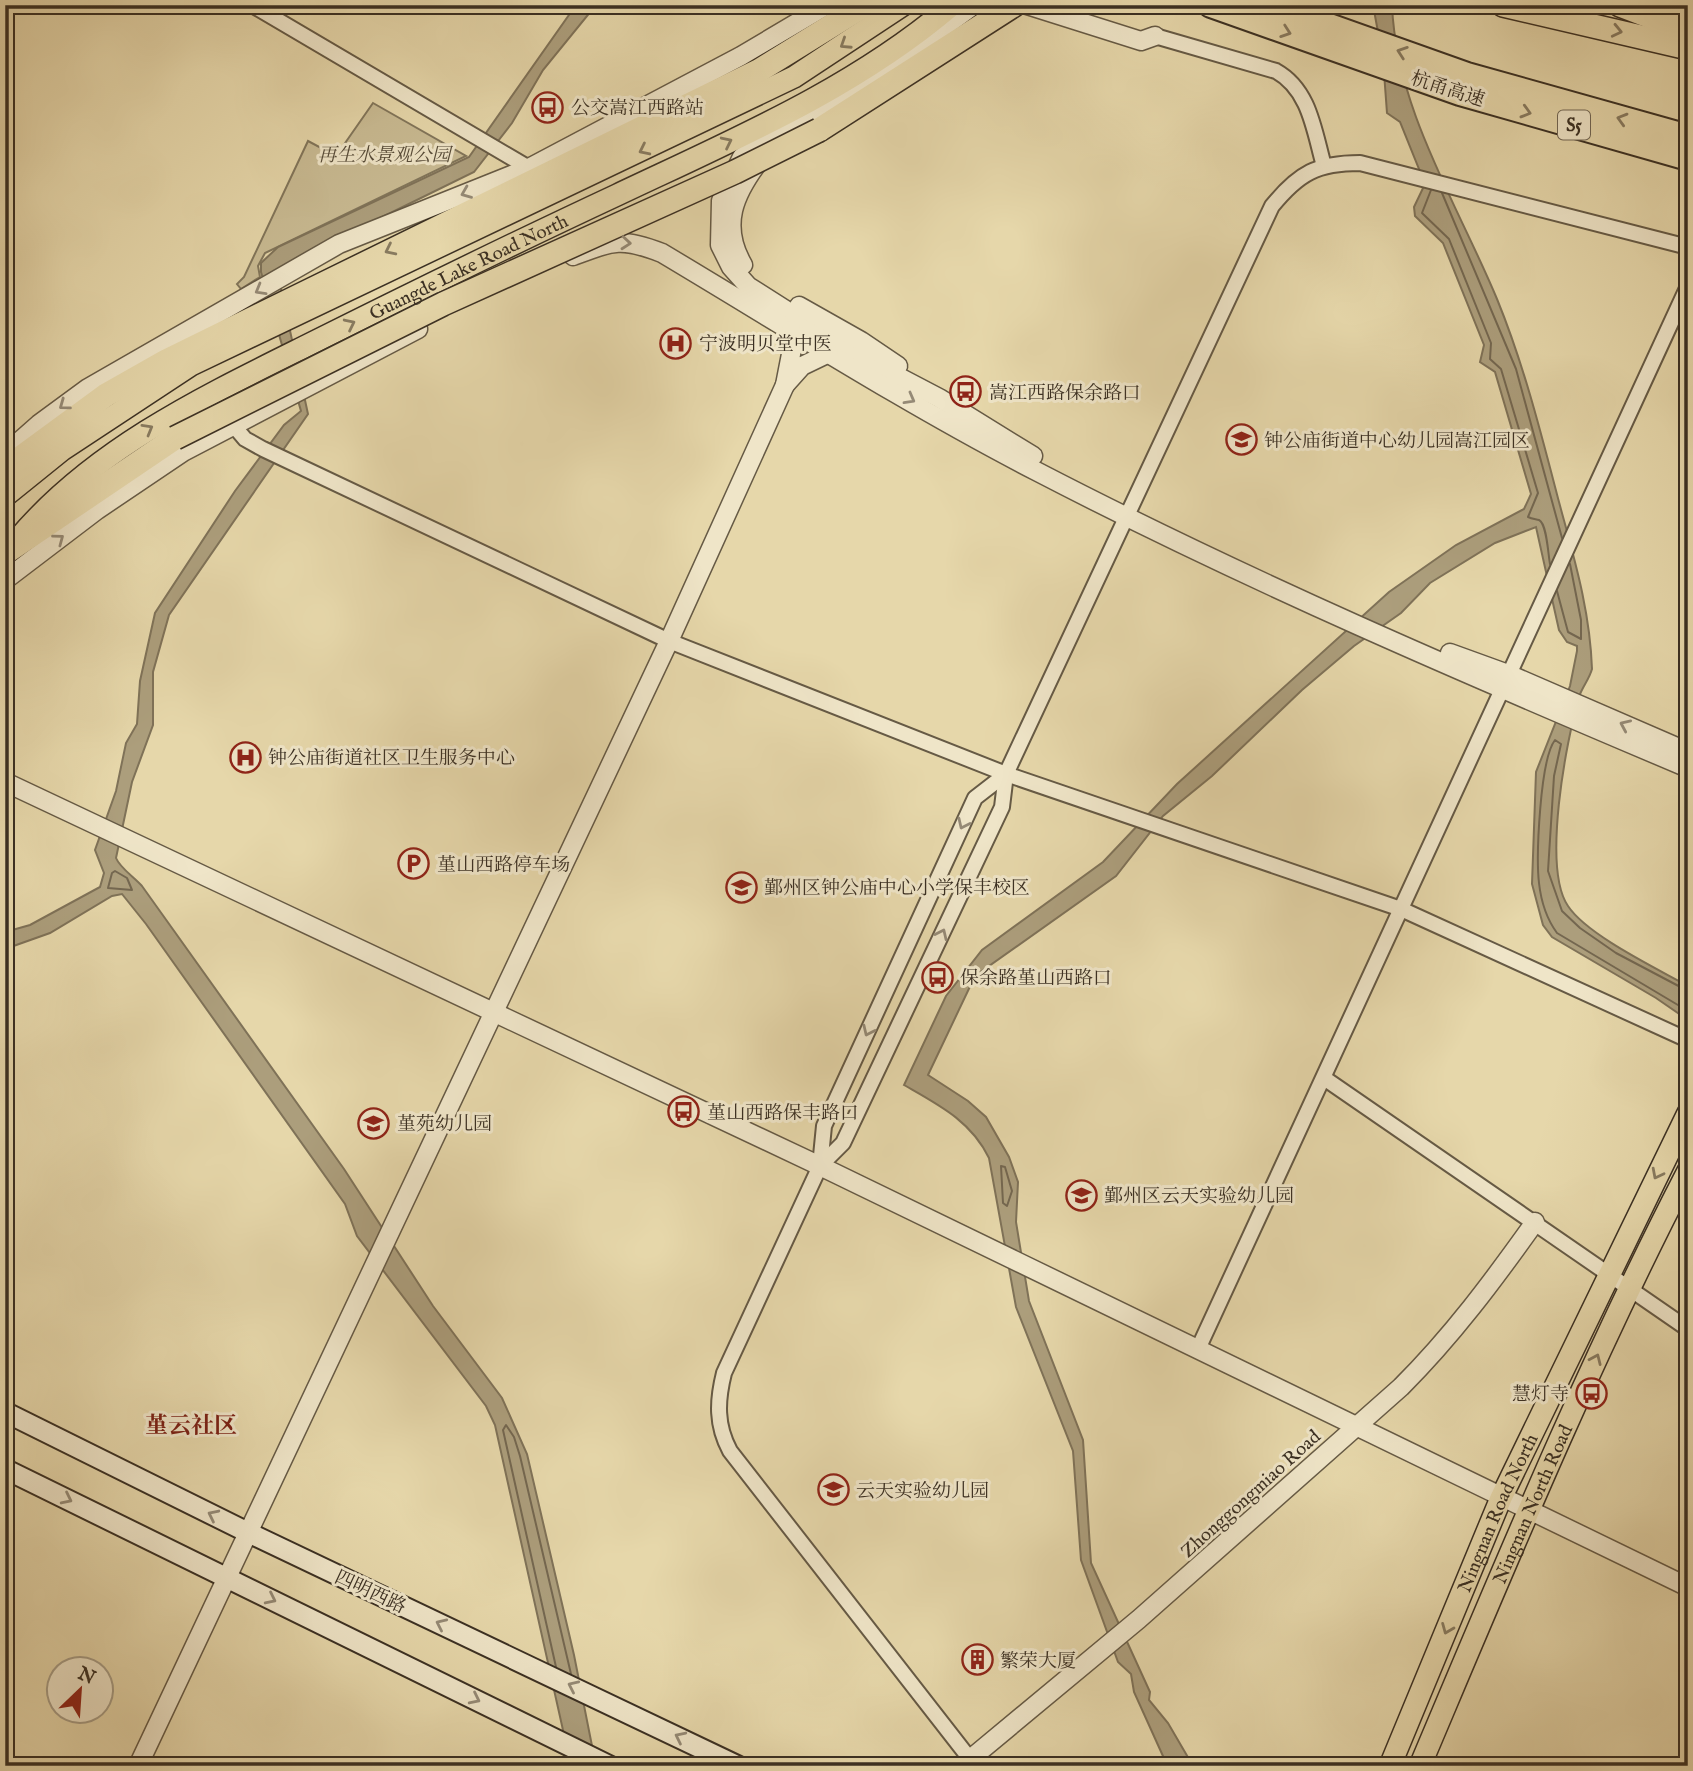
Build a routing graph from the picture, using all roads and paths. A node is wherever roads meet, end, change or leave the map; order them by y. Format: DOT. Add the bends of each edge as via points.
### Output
graph roads {
  1 [pos="252,5"];
  2 [pos="827,5"];
  3 [pos="865,5"];
  4 [pos="903,5"];
  5 [pos="952,5"];
  6 [pos="974,5"];
  7 [pos="995,5"];
  8 [pos="1014,5"];
  9 [pos="1027,5"];
  10 [pos="1211,5"];
  11 [pos="1270,5"];
  12 [pos="1503,5"];
  13 [pos="1620,5"];
  14 [pos="1688,31"];
  15 [pos="1316,32"];
  16 [pos="1155,36"];
  17 [pos="1688,48"];
  18 [pos="1463,84"];
  19 [pos="1688,137"];
  20 [pos="1688,158"];
  21 [pos="1324,166"];
  22 [pos="529,168"];
  23 [pos="1688,247"];
  24 [pos="1688,286"];
  25 [pos="791,330"];
  26 [pos="829,353"];
  27 [pos="785,384"];
  28 [pos="939,398"];
  29 [pos="234,426"];
  30 [pos="5,454"];
  31 [pos="5,474"];
  32 [pos="5,496"];
  33 [pos="1128,512"];
  34 [pos="7,552"];
  35 [pos="5,580"];
  36 [pos="669,641"];
  37 [pos="1505,681"];
  38 [pos="1688,752"];
  39 [pos="1688,768"];
  40 [pos="1006,774"];
  41 [pos="5,782"];
  42 [pos="1401,909"];
  43 [pos="493,1013"];
  44 [pos="1688,1040"];
  45 [pos="1324,1078"];
  46 [pos="1688,1112"];
  47 [pos="820,1166"];
  48 [pos="1688,1171"];
  49 [pos="1535,1222"];
  50 [pos="1608,1272"];
  51 [pos="1628,1287"];
  52 [pos="1688,1329"];
  53 [pos="1198,1349"];
  54 [pos="5,1412"];
  55 [pos="1357,1425"];
  56 [pos="5,1469"];
  57 [pos="1501,1498"];
  58 [pos="1528,1511"];
  59 [pos="247,1532"];
  60 [pos="226,1577"];
  61 [pos="1688,1587"];
  62 [pos="966,1763"];
  63 [pos="138,1766"];
  64 [pos="610,1766"];
  65 [pos="738,1766"];
  66 [pos="1390,1766"];
  67 [pos="1420,1766"];
  1 -- 22 [label="street"];
  2 -- 22 [label="street"];
  3 -- 31 [label="highway, one-way" via="760,70 246,321 106,395 26,453"];
  4 -- 32 [label="main road, Guangde Lake Road North, one-way" via="794,77 191,365 62,450"];
  34 -- 5 [label="main road, Guangde Lake Road North, one-way" via="43,509 141,432 510,245 767,123 840,84 919,33"];
  6 -- 28 [label="street" via="896,62 741,157 721,201 720,245 748,286 855,354"];
  7 -- 28 [label="street" via="763,157 734,201 735,250 747,272 861,341"];
  8 -- 34 [label="highway, bridge" via="819,130 443,304 175,438"];
  9 -- 16 [label="street" via="1141,41"];
  10 -- 15 [label="highway, 杭甬高速 / S5, one-way"];
  11 -- 15 [label="highway, 杭甬高速 / S5"];
  12 -- 17 [label="highway, one-way"];
  13 -- 14 [label="highway"];
  15 -- 18 [label="highway, 杭甬高速 / S5"];
  16 -- 21 [label="street" via="1287,77 1306,103"];
  19 -- 18 [label="highway, 杭甬高速 / S5, one-way"];
  18 -- 20 [label="highway, 杭甬高速 / S5, one-way"];
  21 -- 23 [label="street" via="1360,163"];
  21 -- 33 [label="street" via="1293,181 1272,206"];
  22 -- 30 [label="street, one-way" via="339,244 88,388"];
  24 -- 37 [label="street"];
  25 -- 26 [label="street"];
  25 -- 27 [label="street"];
  29 -- 25 [label="street, one-way" via="511,280 612,241 662,253"];
  26 -- 27 [label="street" via="802,366"];
  26 -- 33 [label="street, one-way" via="1032,469"];
  27 -- 36 [label="street"];
  28 -- 33 [label="street"];
  35 -- 29 [label="street, one-way" via="183,452"];
  29 -- 36 [label="street" via="263,449"];
  33 -- 37 [label="street"];
  33 -- 37 [label="street" via="1331,613"];
  33 -- 40 [label="street"];
  36 -- 40 [label="street"];
  36 -- 43 [label="street"];
  38 -- 37 [label="street, one-way"];
  37 -- 39 [label="street" via="1539,705"];
  37 -- 42 [label="street"];
  40 -- 42 [label="street"];
  47 -- 40 [label="street, one-way" via="844,1143 1002,807"];
  40 -- 47 [label="street, one-way" via="975,798 824,1126"];
  41 -- 43 [label="street"];
  42 -- 44 [label="street"];
  42 -- 45 [label="street"];
  43 -- 47 [label="street"];
  43 -- 59 [label="street"];
  45 -- 49 [label="street"];
  45 -- 53 [label="street"];
  46 -- 50 [label="main road, Ningnan Road North, one-way"];
  47 -- 53 [label="street"];
  47 -- 62 [label="street" via="724,1373 718,1398 720,1433"];
  48 -- 51 [label="main road, Ningnan North Road"];
  49 -- 50 [label="street"];
  49 -- 55 [label="street, Zhonggongmiao Road" via="1441,1347"];
  50 -- 51 [label="street"];
  50 -- 57 [label="main road, Ningnan Road North"];
  51 -- 52 [label="street"];
  58 -- 51 [label="main road, Ningnan North Road, one-way"];
  53 -- 55 [label="street"];
  59 -- 54 [label="main road, 四明西路, one-way"];
  55 -- 57 [label="street"];
  55 -- 62 [label="street, Zhonggongmiao Road" via="1139,1619"];
  56 -- 60 [label="main road, one-way"];
  57 -- 58 [label="street"];
  57 -- 66 [label="main road, Ningnan Road North, one-way"];
  58 -- 61 [label="street"];
  58 -- 67 [label="main road, Ningnan North Road"];
  59 -- 60 [label="street"];
  65 -- 59 [label="main road, 四明西路, one-way"];
  60 -- 63 [label="street"];
  60 -- 64 [label="main road, one-way"];
}
